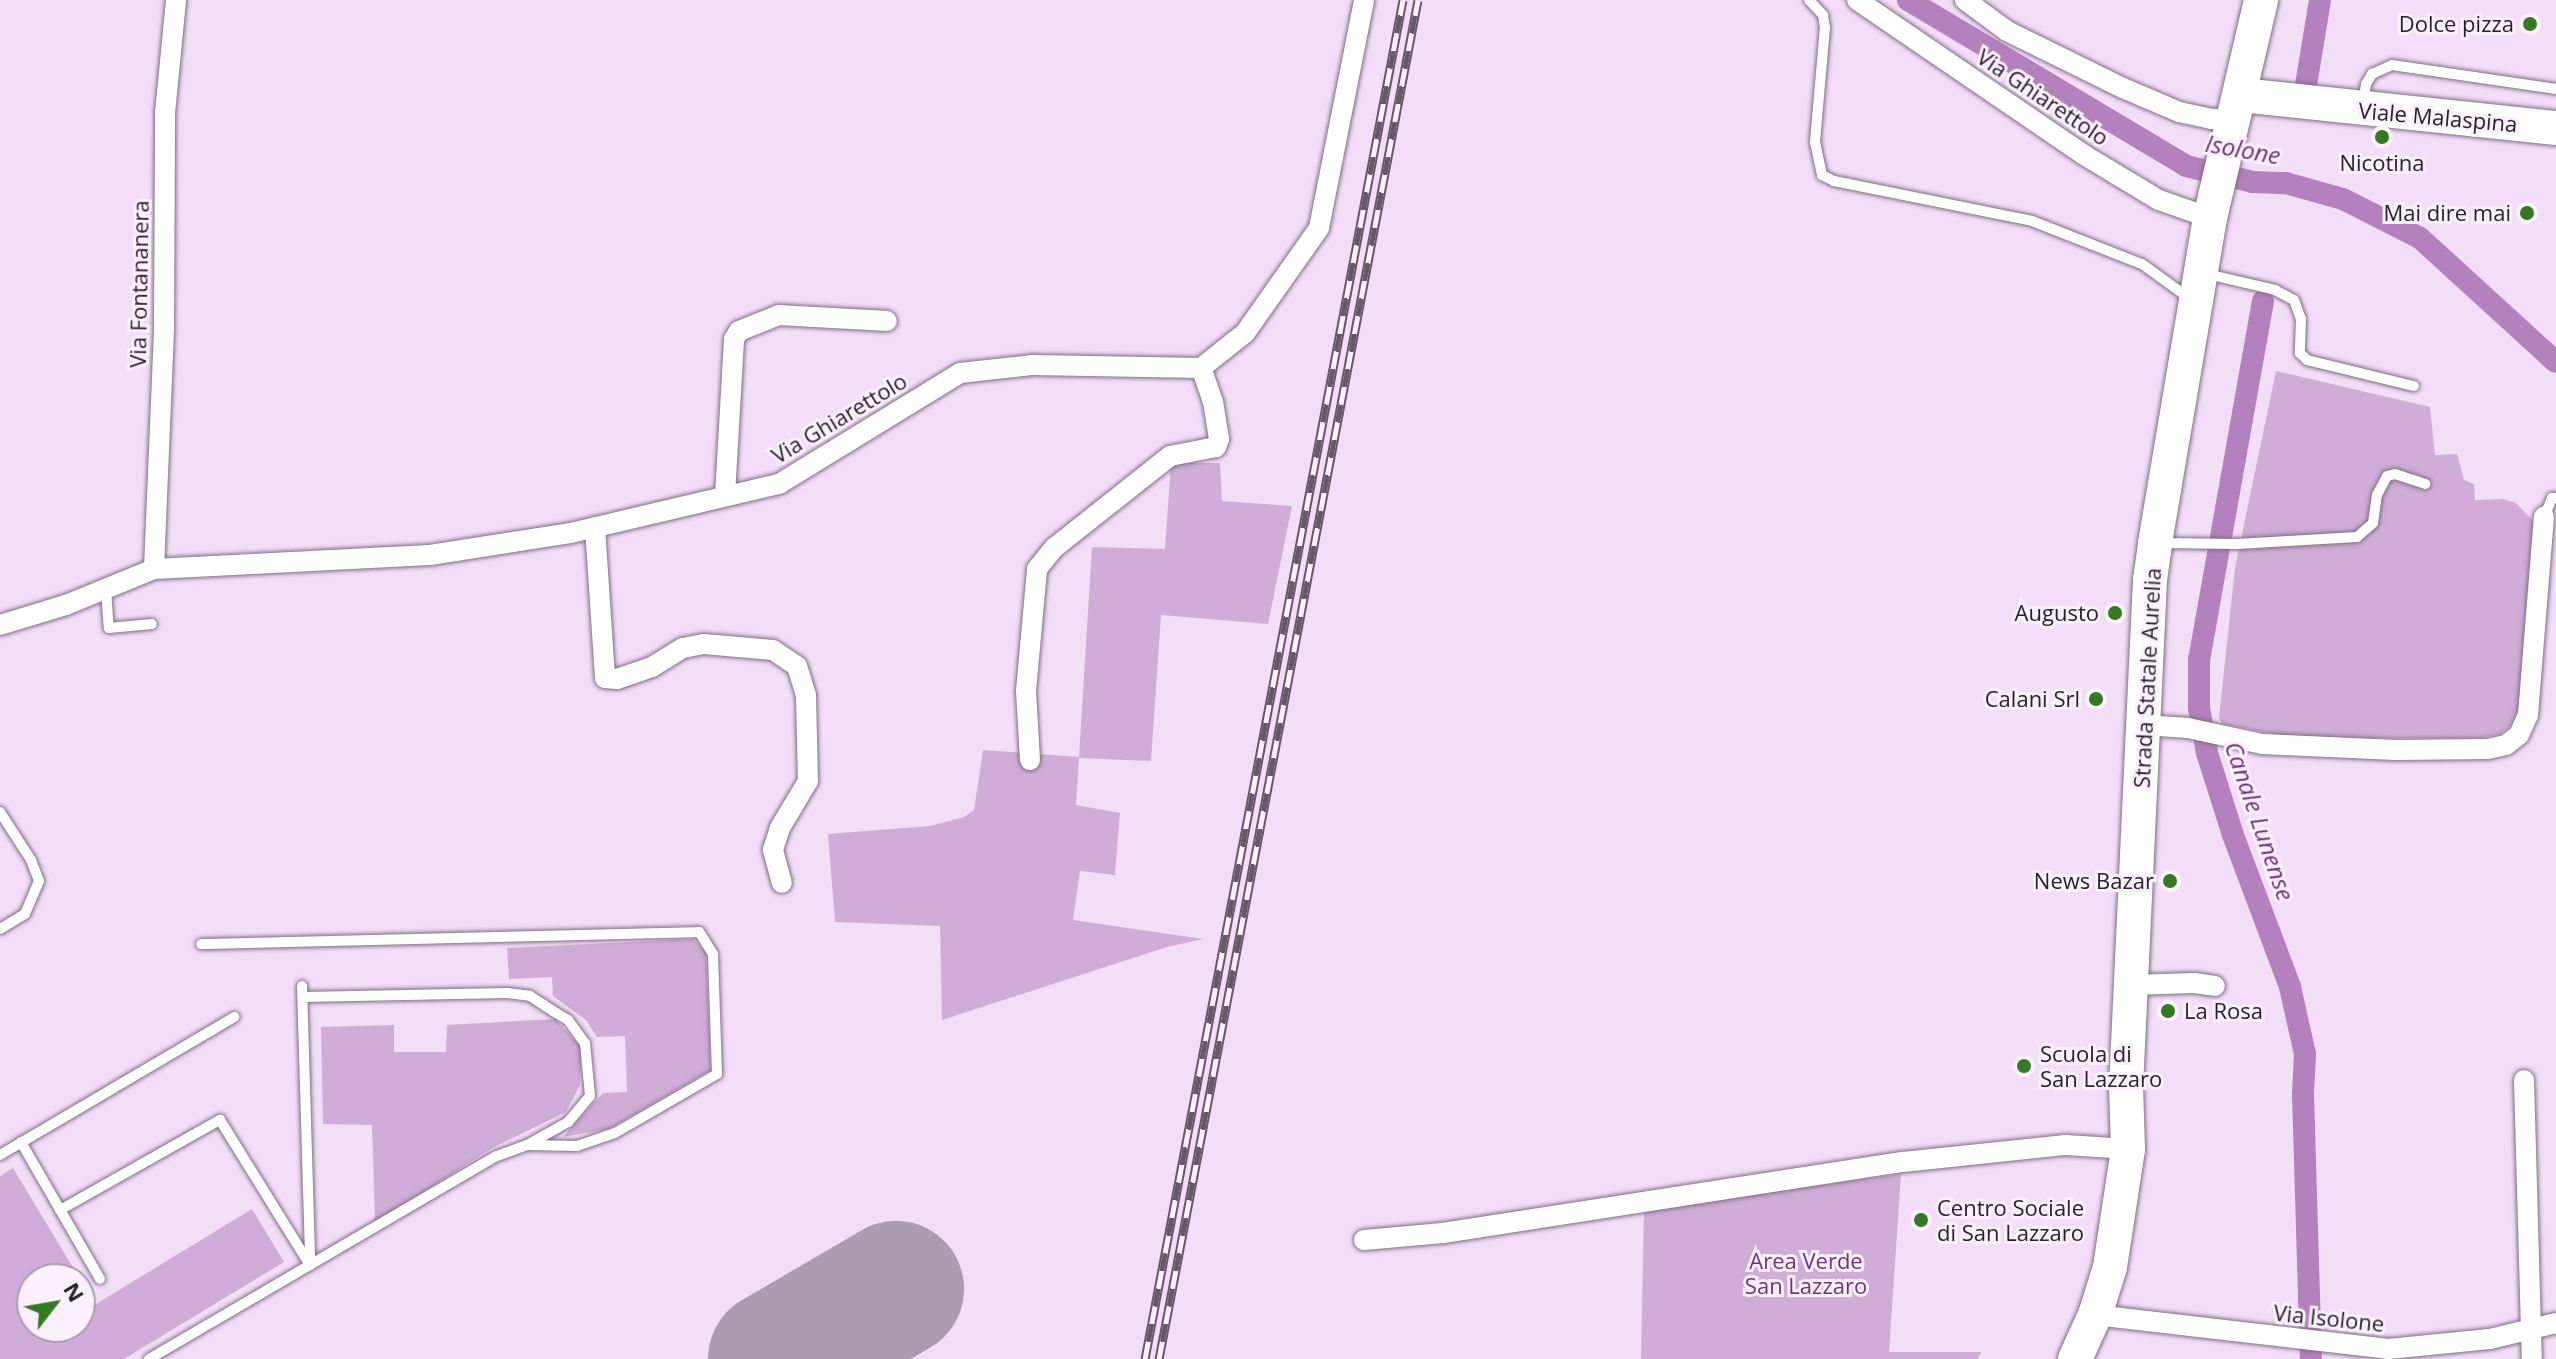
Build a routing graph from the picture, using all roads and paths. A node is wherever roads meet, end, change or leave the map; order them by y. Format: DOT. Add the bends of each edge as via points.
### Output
graph roads {
  1 [pos="176,0"];
  2 [pos="1364,0"];
  3 [pos="1809,0"];
  4 [pos="1857,0"];
  5 [pos="1965,0"];
  6 [pos="2261,0"];
  7 [pos="2556,89"];
  8 [pos="2361,110"];
  9 [pos="2236,114"];
  10 [pos="2556,128"];
  11 [pos="2212,212"];
  12 [pos="2198,288"];
  13 [pos="887,321"];
  14 [pos="1201,368"];
  15 [pos="2414,386"];
  16 [pos="2425,484"];
  17 [pos="725,496"];
  18 [pos="2556,498"];
  19 [pos="2544,517"];
  20 [pos="595,527"];
  21 [pos="2155,543"];
  22 [pos="154,569"];
  23 [pos="106,589"];
  24 [pos="152,624"];
  25 [pos="0,625"];
  26 [pos="2143,725"];
  27 [pos="1030,760"];
  28 [pos="0,812"];
  29 [pos="782,883"];
  30 [pos="0,929"];
  31 [pos="201,944"];
  32 [pos="2131,985"];
  33 [pos="2215,986"];
  34 [pos="234,1017"];
  35 [pos="2524,1080"];
  36 [pos="21,1142"];
  37 [pos="527,1145"];
  38 [pos="2128,1149"];
  39 [pos="0,1155"];
  40 [pos="60,1210"];
  41 [pos="1364,1240"];
  42 [pos="310,1265"];
  43 [pos="100,1279"];
  44 [pos="2095,1315"];
  45 [pos="2556,1323"];
  46 [pos="2533,1327"];
  47 [pos="149,1359"];
  48 [pos="2075,1359"];
  49 [pos="2532,1359"];
  1 -- 22 [label="street, Via Fontananera" via="165,113 164,326"];
  2 -- 14 [label="street" via="1319,228 1245,333"];
  3 -- 12 [label="lane" via="1823,15 1825,27 1815,142 1822,175 2032,221"];
  4 -- 11 [label="street, Via Ghiarettolo" via="2159,200"];
  5 -- 9 [label="street" via="2007,31 2179,112 2211,119"];
  6 -- 9 [label="main road, Strada Statale Aurelia"];
  7 -- 8 [label="lane" via="2392,65 2372,74"];
  8 -- 9 [label="main road, Viale Malaspina" via="2304,104"];
  8 -- 10 [label="main road, Viale Malaspina"];
  9 -- 11 [label="main road, Strada Statale Aurelia"];
  11 -- 12 [label="main road, Strada Statale Aurelia"];
  12 -- 15 [label="lane" via="2249,284 2275,290 2294,300 2300,311 2298,341 2307,360"];
  12 -- 21 [label="main road, Strada Statale Aurelia"];
  13 -- 17 [label="street" via="779,315 739,331 734,339"];
  14 -- 17 [label="street, Via Ghiarettolo" via="1132,370 1077,364 960,373 779,484"];
  14 -- 27 [label="street" via="1213,402 1216,447 1170,456 1054,548 1037,569 1026,691"];
  16 -- 21 [label="lane" via="2387,476 2380,482 2373,523 2357,537"];
  17 -- 20 [label="street, Via Ghiarettolo"];
  18 -- 19 [label="lane"];
  19 -- 26 [label="street" via="2528,715 2519,735 2506,745 2396,750 2262,744 2188,728"];
  20 -- 22 [label="street, Via Ghiarettolo" via="430,555"];
  20 -- 29 [label="street" via="605,678 652,667 683,648 704,644 773,650 797,666 806,695 808,781 773,850"];
  21 -- 26 [label="main road, Strada Statale Aurelia"];
  22 -- 23 [label="street, Via Ghiarettolo"];
  23 -- 24 [label="lane" via="109,628"];
  23 -- 25 [label="street, Via Ghiarettolo"];
  26 -- 32 [label="main road, Strada Statale Aurelia"];
  28 -- 30 [label="lane" via="39,881 25,914"];
  31 -- 37 [label="lane" via="699,932 713,954 717,1074 615,1133 577,1146"];
  32 -- 33 [label="street"];
  32 -- 38 [label="main road, Strada Statale Aurelia"];
  34 -- 36 [label="lane"];
  35 -- 46 [label="street"];
  36 -- 39 [label="lane"];
  36 -- 40 [label="lane"];
  37 -- 42 [label="lane" via="497,1156"];
  37 -- 42 [label="lane" via="568,1122 590,1096 585,1043 568,1020 530,996 507,993 302,992"];
  38 -- 41 [label="street" via="2066,1145 1903,1162 1443,1233"];
  38 -- 44 [label="main road, Strada Statale Aurelia" via="2120,1217"];
  40 -- 42 [label="lane" via="220,1120"];
  40 -- 43 [label="lane"];
  42 -- 47 [label="lane"];
  44 -- 46 [label="street, Via Isolone" via="2388,1349 2490,1339"];
  44 -- 48 [label="main road, Strada Statale Aurelia"];
  45 -- 46 [label="street, Via Isolone"];
  46 -- 49 [label="street"];
}
